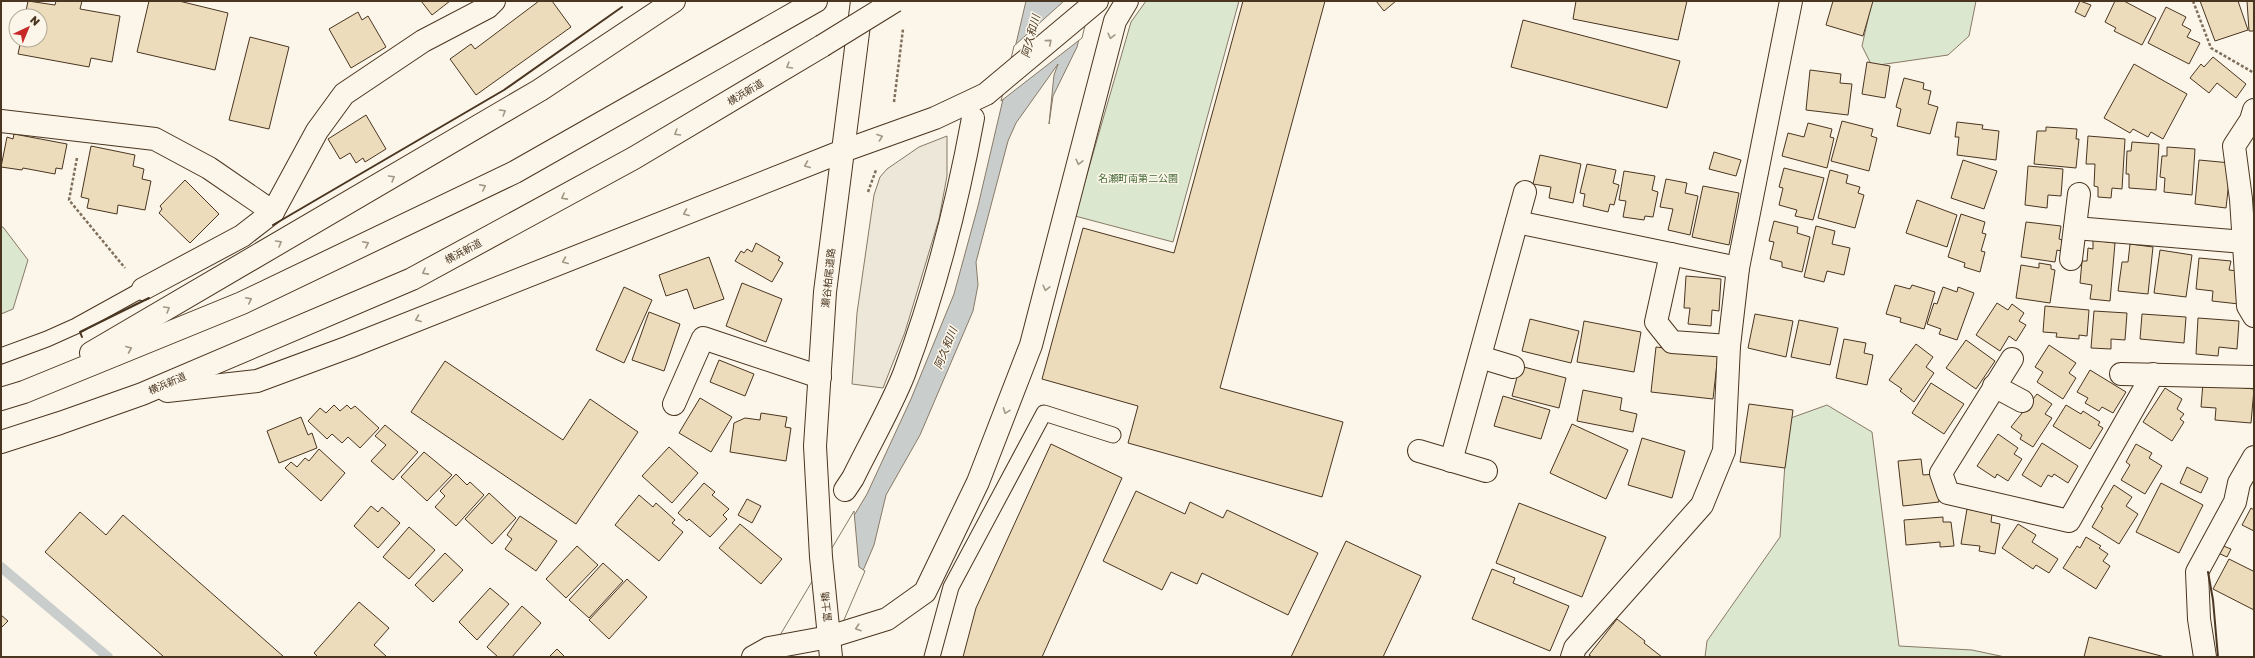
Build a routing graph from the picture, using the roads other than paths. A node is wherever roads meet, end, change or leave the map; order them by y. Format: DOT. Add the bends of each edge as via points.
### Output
graph roads {
  1 [pos="494,1"];
  2 [pos="674,1"];
  3 [pos="816,1"];
  4 [pos="862,1"];
  5 [pos="895,1"];
  6 [pos="1097,1"];
  7 [pos="1127,1"];
  8 [pos="1791,1"];
  9 [pos="2254,110"];
  10 [pos="973,118"];
  11 [pos="1,121"];
  12 [pos="843,151"];
  13 [pos="1525,192"];
  14 [pos="2079,194"];
  15 [pos="2248,196"];
  16 [pos="273,212"];
  17 [pos="1517,222"];
  18 [pos="2075,228"];
  19 [pos="2244,242"];
  20 [pos="1671,254"];
  21 [pos="2071,260"];
  22 [pos="1738,268"];
  23 [pos="143,289"];
  24 [pos="2254,316"];
  25 [pos="1729,346"];
  26 [pos="1,356"];
  27 [pos="1480,357"];
  28 [pos="2012,359"];
  29 [pos="1513,368"];
  30 [pos="2121,374"];
  31 [pos="2153,374"];
  32 [pos="820,377"];
  33 [pos="2254,377"];
  34 [pos="1994,386"];
  35 [pos="24,392"];
  36 [pos="142,394"];
  37 [pos="1,399"];
  38 [pos="2022,401"];
  39 [pos="674,404"];
  40 [pos="1113,435"];
  41 [pos="1,442"];
  42 [pos="1419,451"];
  43 [pos="2254,457"];
  44 [pos="1451,461"];
  45 [pos="1486,471"];
  46 [pos="845,490"];
  47 [pos="821,558"];
  48 [pos="830,647"];
  49 [pos="761,653"];
  50 [pos="932,657"];
  51 [pos="1572,657"];
  52 [pos="2205,657"];
  1 -- 16 [label="main road" via="488,7 423,41 344,94 317,131"];
  35 -- 2 [label="main road, one-way" via="533,94"];
  35 -- 3 [label="main road, one-way" via="242,304 515,172"];
  4 -- 12 [label="main road, 瀬谷柏尾道路"];
  5 -- 36 [label="main road, 横浜新道, one-way, bridge" via="634,158 412,279"];
  12 -- 6 [label="main road, one-way" via="935,118 986,94"];
  7 -- 48 [label="main road, one-way" via="1115,21 1031,345 978,482 925,592 887,619"];
  8 -- 22 [label="main road"];
  9 -- 15 [label="main road" via="2251,120 2234,146"];
  10 -- 46 [label="main road" via="948,231 920,327 903,375"];
  11 -- 16 [label="main road" via="155,139 209,168"];
  12 -- 32 [label="main road, 瀬谷柏尾道路" via="825,292"];
  12 -- 36 [label="main road, one-way" via="257,381"];
  13 -- 17 [label="main road"];
  14 -- 18 [label="main road"];
  15 -- 19 [label="main road"];
  16 -- 23 [label="main road" via="242,236"];
  17 -- 20 [label="main road"];
  17 -- 27 [label="main road"];
  18 -- 19 [label="main road"];
  18 -- 21 [label="main road"];
  19 -- 24 [label="main road" via="2248,306"];
  20 -- 22 [label="main road"];
  20 -- 25 [label="main road" via="1656,322 1672,342"];
  22 -- 25 [label="main road"];
  23 -- 26 [label="lane" via="69,329"];
  25 -- 51 [label="main road" via="1724,452 1702,505 1575,648"];
  27 -- 29 [label="main road"];
  27 -- 44 [label="main road"];
  28 -- 34 [label="main road"];
  30 -- 31 [label="main road"];
  31 -- 33 [label="main road"];
  31 -- 34 [label="main road" via="2069,521 1948,493 1941,473"];
  32 -- 39 [label="main road" via="702,338"];
  32 -- 47 [label="main road, 瀬谷柏尾道路" via="816,446"];
  34 -- 38 [label="main road"];
  35 -- 37 [label="main road"];
  36 -- 41 [label="main road, 横浜新道"];
  40 -- 50 [label="lane" via="1044,413 951,587"];
  42 -- 44 [label="main road"];
  43 -- 52 [label="main road" via="2240,483 2235,502 2197,572 2199,619"];
  44 -- 45 [label="main road"];
  47 -- 48 [label="main road, 富士橋"];
  48 -- 49 [label="main road"];
}
